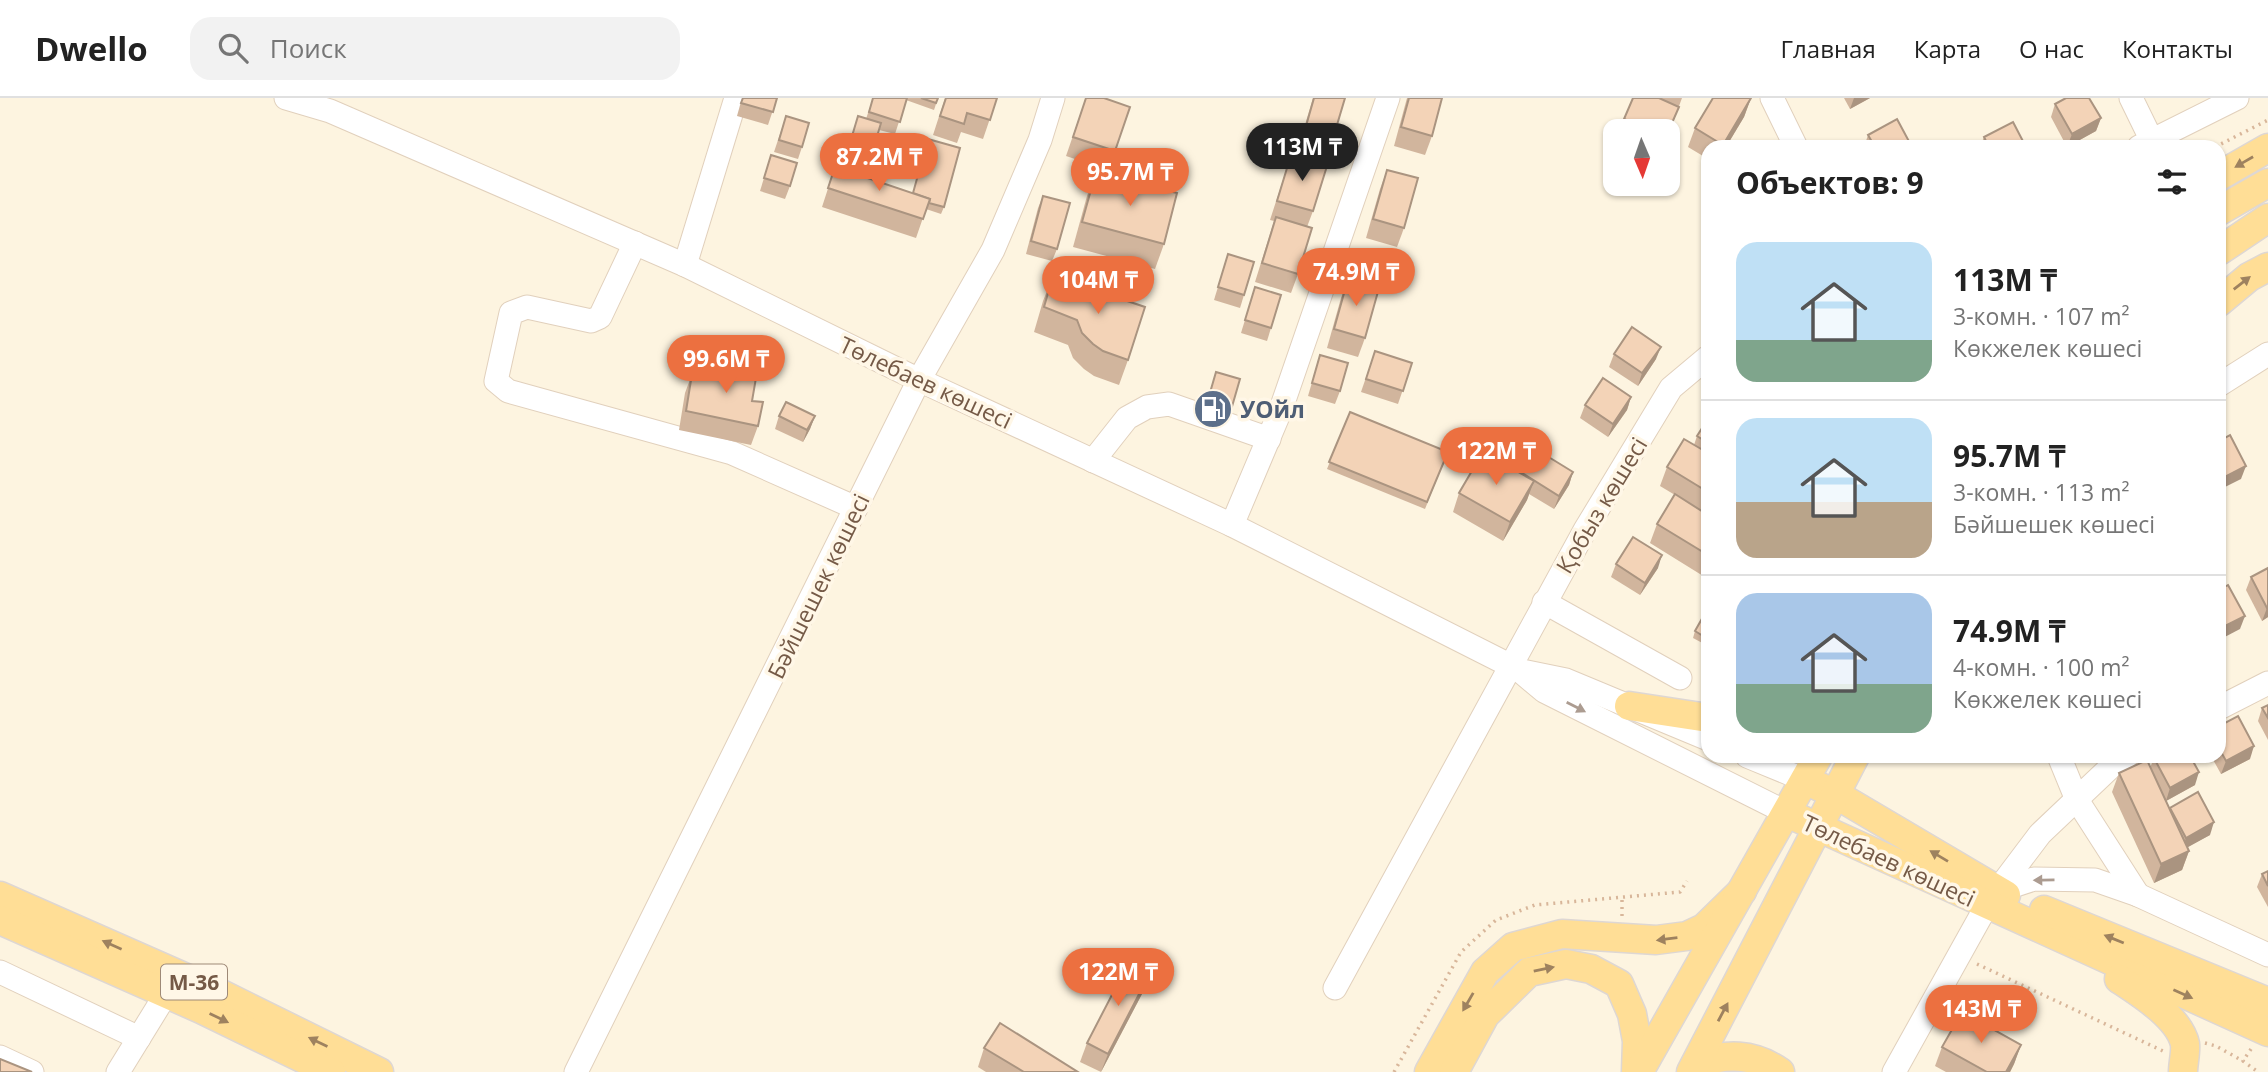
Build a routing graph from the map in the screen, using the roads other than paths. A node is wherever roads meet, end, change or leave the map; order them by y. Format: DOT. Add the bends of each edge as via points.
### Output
graph roads {
  1 [pos="286,98"];
  2 [pos="736,98"];
  3 [pos="1053,98"];
  4 [pos="1388,98"];
  5 [pos="1772,98"];
  6 [pos="2131,98"];
  7 [pos="2237,98"];
  8 [pos="1793,140"];
  9 [pos="2144,140"];
  10 [pos="2153,140"];
  11 [pos="2268,148"];
  12 [pos="2226,172"];
  13 [pos="2268,183"];
  14 [pos="2226,207"];
  15 [pos="2268,218"];
  16 [pos="635,243"];
  17 [pos="2226,246"];
  18 [pos="685,265"];
  19 [pos="2268,267"];
  20 [pos="2226,296"];
  21 [pos="2268,354"];
  22 [pos="1701,363"];
  23 [pos="919,380"];
  24 [pos="2226,381"];
  25 [pos="1269,439"];
  26 [pos="1093,461"];
  27 [pos="856,508"];
  28 [pos="1232,525"];
  29 [pos="1544,602"];
  30 [pos="1514,668"];
  31 [pos="1680,678"];
  32 [pos="2268,683"];
  33 [pos="2226,704"];
  34 [pos="1629,706"];
  35 [pos="1701,717"];
  36 [pos="1701,737"];
  37 [pos="1785,763"];
  38 [pos="1851,763"];
  39 [pos="2062,763"];
  40 [pos="2115,763"];
  41 [pos="1812,768"];
  42 [pos="1835,794"];
  43 [pos="2077,800"];
  44 [pos="1787,813"];
  45 [pos="1818,828"];
  46 [pos="1742,891"];
  47 [pos="2138,895"];
  48 [pos="0,896"];
  49 [pos="1992,898"];
  50 [pos="0,920"];
  51 [pos="2027,922"];
  52 [pos="2268,955"];
  53 [pos="0,972"];
  54 [pos="1335,988"];
  55 [pos="166,993"];
  56 [pos="2268,1002"];
  57 [pos="2266,1031"];
  58 [pos="139,1038"];
  59 [pos="2177,1056"];
  60 [pos="0,1057"];
  61 [pos="1693,1068"];
  62 [pos="32,1072"];
  63 [pos="118,1072"];
  64 [pos="331,1072"];
  65 [pos="379,1072"];
  66 [pos="576,1072"];
  67 [pos="1429,1072"];
  68 [pos="1454,1072"];
  69 [pos="1637,1072"];
  70 [pos="1780,1072"];
  71 [pos="1894,1072"];
  1 -- 16 [label="street, Төлебаев көшесі" via="330,111"];
  2 -- 18 [label="street"];
  3 -- 23 [label="street, Бәйшешек көшесі" via="993,250"];
  4 -- 25 [label="street"];
  5 -- 8 [label="street"];
  6 -- 9 [label="street"];
  7 -- 10 [label="street"];
  11 -- 12 [label="main road, one-way"];
  13 -- 14 [label="main road"];
  15 -- 17 [label="main road"];
  16 -- 18 [label="street, Төлебаев көшесі"];
  16 -- 27 [label="street" via="600,317 591,321 527,307 511,313 496,381 508,391 732,453"];
  18 -- 23 [label="street, Төлебаев көшесі"];
  20 -- 19 [label="main road, one-way"];
  21 -- 24 [label="street"];
  22 -- 29 [label="street, Қобыз көшесі" via="1671,388"];
  23 -- 26 [label="street, Төлебаев көшесі"];
  23 -- 27 [label="street, Бәйшешек көшесі"];
  25 -- 26 [label="street" via="1169,404 1147,407 1127,418"];
  25 -- 28 [label="street"];
  26 -- 28 [label="street, Төлебаев көшесі"];
  27 -- 66 [label="street, Бәйшешек көшесі"];
  28 -- 30 [label="street, Төлебаев көшесі"];
  29 -- 30 [label="street, Қобыз көшесі"];
  29 -- 31 [label="street"];
  30 -- 34 [label="street, Төлебаев көшесі" via="1566,680"];
  30 -- 44 [label="street, Төлебаев көшесі, one-way" via="1544,691"];
  30 -- 54 [label="street, Қобыз көшесі"];
  32 -- 33 [label="street"];
  34 -- 35 [label="main road"];
  34 -- 36 [label="street, Төлебаев көшесі"];
  37 -- 41 [label="street, Төлебаев көшесі"];
  38 -- 42 [label="main road"];
  39 -- 43 [label="street"];
  40 -- 43 [label="street"];
  41 -- 42 [label="main road, Төлебаев көшесі"];
  41 -- 44 [label="main road"];
  42 -- 45 [label="main road"];
  49 -- 42 [label="main road, Төлебаев көшесі, one-way"];
  43 -- 47 [label="street"];
  43 -- 49 [label="street" via="2040,834"];
  44 -- 45 [label="main road, Төлебаев көшесі"];
  44 -- 46 [label="main road"];
  45 -- 49 [label="main road, Төлебаев көшесі"];
  61 -- 45 [label="main road, one-way"];
  46 -- 67 [label="main road, one-way" via="1704,928 1687,936 1656,940 1563,934 1513,947 1485,972"];
  46 -- 69 [label="main road"];
  47 -- 49 [label="street, one-way" via="2095,880 2034,879"];
  47 -- 52 [label="street"];
  65 -- 48 [label="main road, M-36, one-way" via="211,989"];
  49 -- 51 [label="main road, Төлебаев көшесі"];
  56 -- 49 [label="main road, Төлебаев көшесі, one-way"];
  49 -- 71 [label="street"];
  50 -- 55 [label="main road, M-36"];
  51 -- 57 [label="main road, Төлебаев көшесі, one-way"];
  51 -- 59 [label="main road" via="2148,999 2176,1026"];
  53 -- 58 [label="street"];
  55 -- 58 [label="street"];
  55 -- 64 [label="main road, M-36, one-way"];
  58 -- 63 [label="street"];
  60 -- 62 [label="street"];
  61 -- 70 [label="main road" via="1719,1056 1744,1056"];
  68 -- 69 [label="main road, one-way" via="1485,1015 1529,972 1566,964 1591,969 1619,984 1632,1014"];
}
